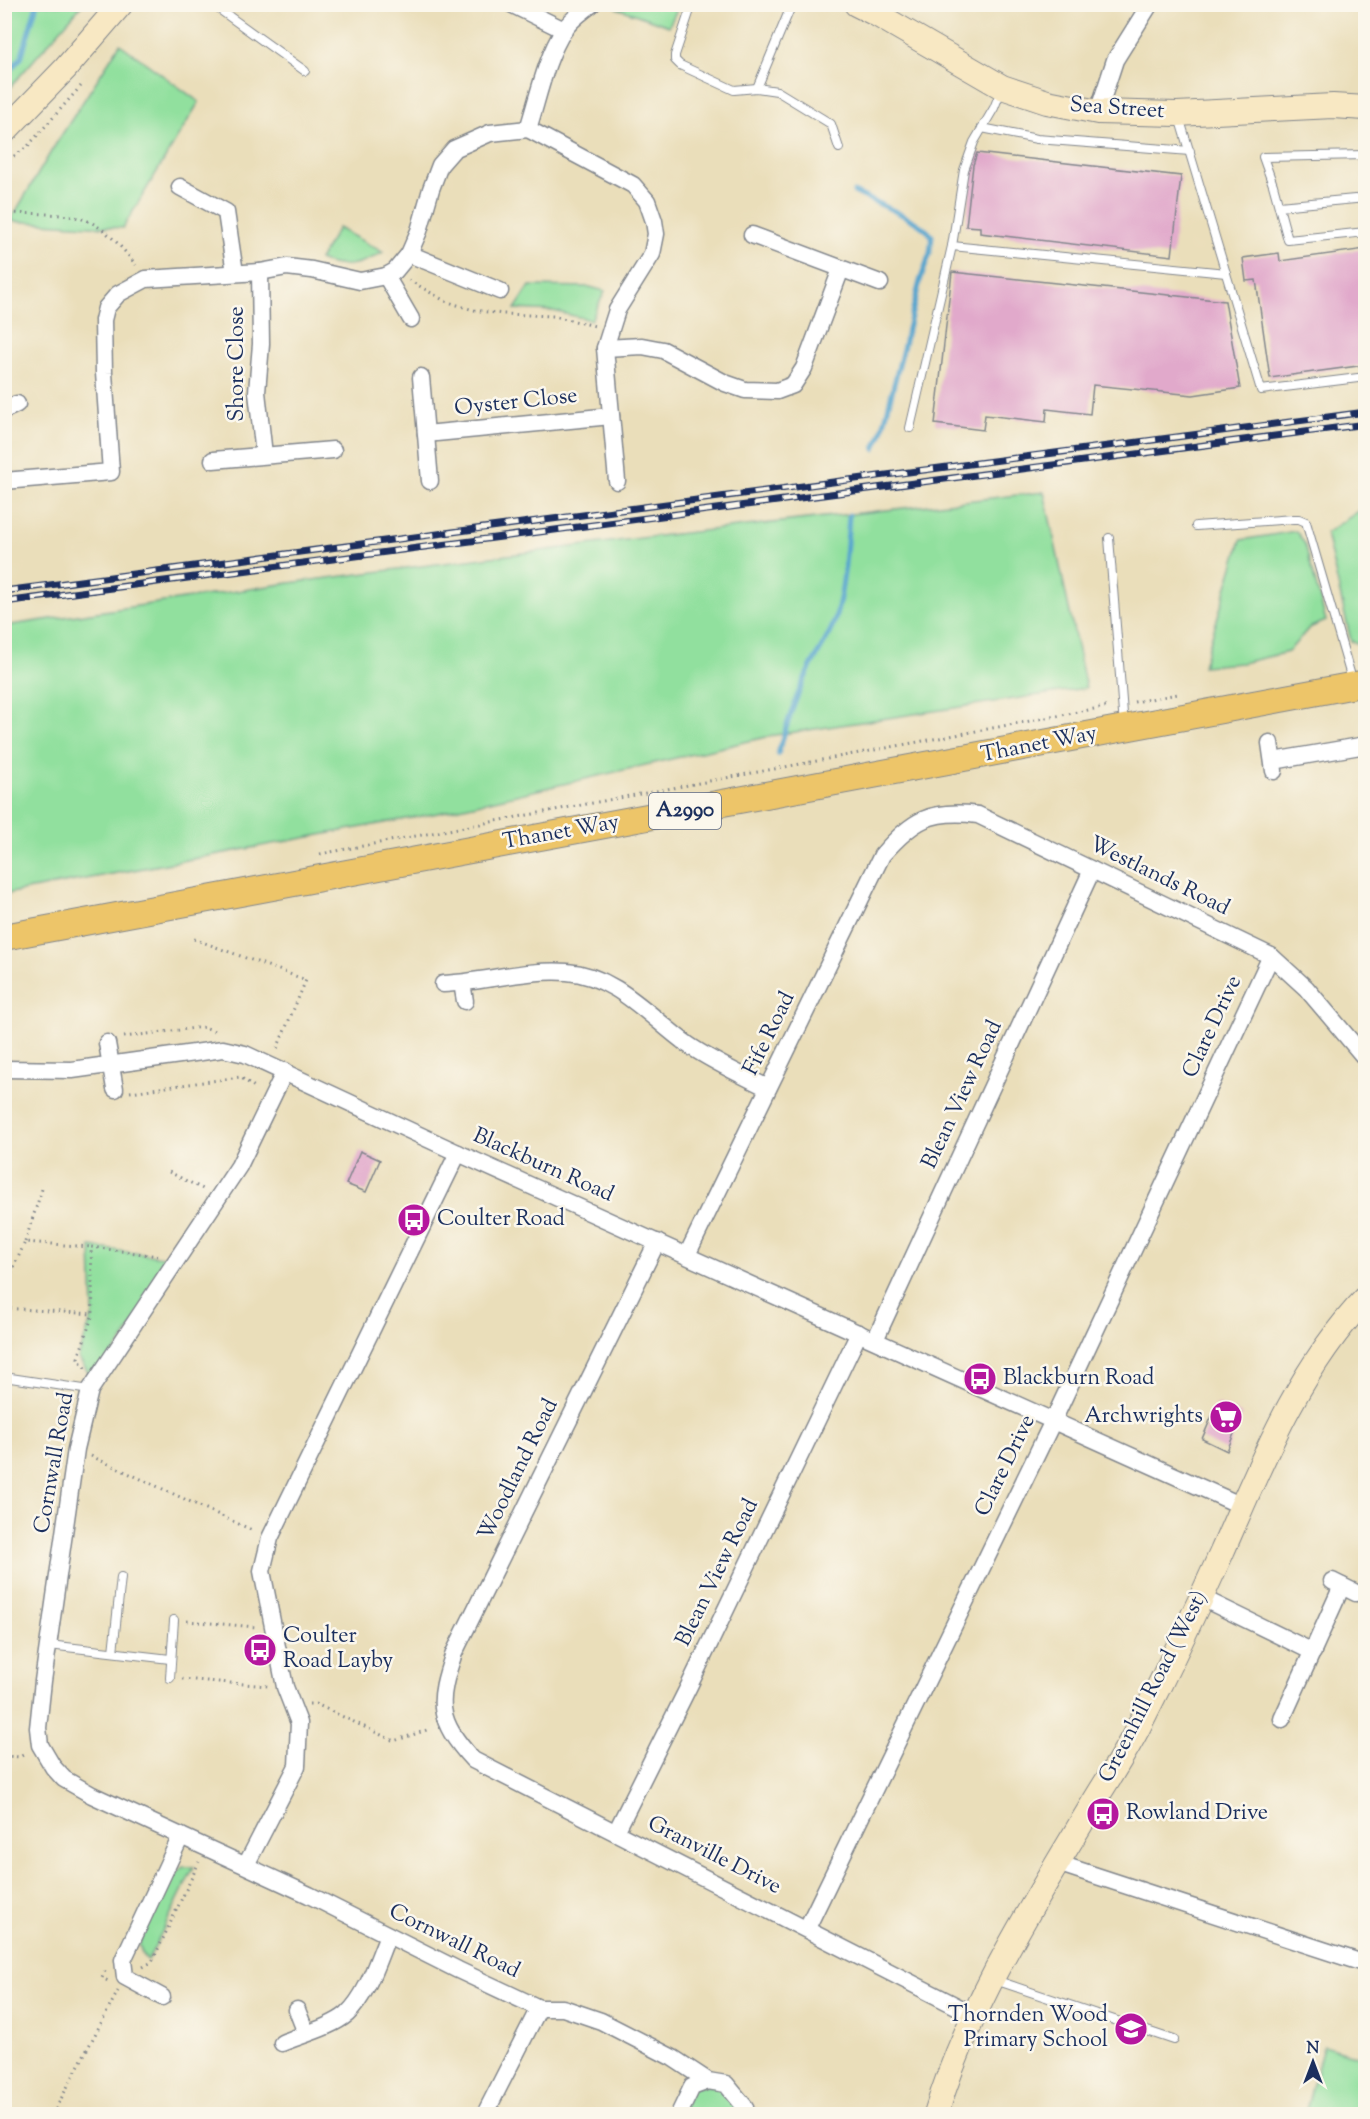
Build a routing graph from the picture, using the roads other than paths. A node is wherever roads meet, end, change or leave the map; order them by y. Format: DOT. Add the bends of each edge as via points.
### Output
graph roads {
  1 [pos="120,4"];
  2 [pos="212,4"];
  3 [pos="511,4"];
  4 [pos="592,4"];
  5 [pos="692,4"];
  6 [pos="792,4"];
  7 [pos="1150,4"];
  8 [pos="871,8"];
  9 [pos="564,30"];
  10 [pos="304,71"];
  11 [pos="1002,87"];
  12 [pos="757,88"];
  13 [pos="1365,108"];
  14 [pos="1098,112"];
  15 [pos="1178,114"];
  16 [pos="528,129"];
  17 [pos="982,129"];
  18 [pos="4,132"];
  19 [pos="838,148"];
  20 [pos="1190,151"];
  21 [pos="1365,154"];
  22 [pos="180,187"];
  23 [pos="1365,198"];
  24 [pos="1279,206"];
  25 [pos="1365,232"];
  26 [pos="752,235"];
  27 [pos="952,246"];
  28 [pos="409,254"];
  29 [pos="842,269"];
  30 [pos="260,272"];
  31 [pos="235,273"];
  32 [pos="1226,273"];
  33 [pos="386,276"];
  34 [pos="880,282"];
  35 [pos="501,291"];
  36 [pos="411,320"];
  37 [pos="605,348"];
  38 [pos="421,377"];
  39 [pos="1365,377"];
  40 [pos="611,416"];
  41 [pos="910,428"];
  42 [pos="426,434"];
  43 [pos="333,450"];
  44 [pos="264,456"];
  45 [pos="213,459"];
  46 [pos="4,481"];
  47 [pos="430,481"];
  48 [pos="617,481"];
  49 [pos="1196,526"];
  50 [pos="1109,538"];
  51 [pos="1360,684"];
  52 [pos="1123,716"];
  53 [pos="1270,743"];
  54 [pos="1365,745"];
  55 [pos="899,836"];
  56 [pos="1092,870"];
  57 [pos="4,937"];
  58 [pos="1271,956"];
  59 [pos="462,983"];
  60 [pos="443,984"];
  61 [pos="465,1001"];
  62 [pos="107,1043"];
  63 [pos="1365,1059"];
  64 [pos="111,1065"];
  65 [pos="278,1068"];
  66 [pos="4,1069"];
  67 [pos="768,1088"];
  68 [pos="119,1091"];
  69 [pos="458,1153"];
  70 [pos="657,1242"];
  71 [pos="687,1255"];
  72 [pos="1365,1298"];
  73 [pos="859,1333"];
  74 [pos="875,1340"];
  75 [pos="4,1377"];
  76 [pos="92,1386"];
  77 [pos="1053,1421"];
  78 [pos="1242,1506"];
  79 [pos="121,1577"];
  80 [pos="1343,1587"];
  81 [pos="1202,1598"];
  82 [pos="174,1620"];
  83 [pos="49,1645"];
  84 [pos="113,1652"];
  85 [pos="1312,1652"];
  86 [pos="170,1659"];
  87 [pos="170,1678"];
  88 [pos="1284,1720"];
  89 [pos="446,1723"];
  90 [pos="616,1832"];
  91 [pos="181,1836"];
  92 [pos="1058,1863"];
  93 [pos="246,1865"];
  94 [pos="807,1928"];
  95 [pos="388,1935"];
  96 [pos="1365,1964"];
  97 [pos="992,1979"];
  98 [pos="162,1997"];
  99 [pos="539,2008"];
  100 [pos="297,2010"];
  101 [pos="974,2015"];
  102 [pos="306,2033"];
  103 [pos="1174,2040"];
  104 [pos="282,2043"];
  105 [pos="708,2080"];
  106 [pos="485,2115"];
  107 [pos="680,2115"];
  108 [pos="743,2115"];
  109 [pos="936,2115"];
  1 -- 18 [label="street"];
  2 -- 10 [label="lane"];
  3 -- 9 [label="street"];
  4 -- 9 [label="street"];
  5 -- 12 [label="lane" via="675,60 734,90"];
  6 -- 12 [label="lane"];
  7 -- 14 [label="street" via="1115,60"];
  8 -- 11 [label="street, Sea Street"];
  9 -- 16 [label="street" via="553,50"];
  11 -- 14 [label="street, Sea Street" via="1047,102"];
  11 -- 17 [label="lane"];
  12 -- 19 [label="lane" via="777,91 831,124"];
  13 -- 15 [label="street, Sea Street" via="1333,105"];
  14 -- 15 [label="street, Sea Street"];
  15 -- 20 [label="lane"];
  16 -- 28 [label="street" via="490,133 454,149 440,165"];
  16 -- 37 [label="street" via="633,185 652,212 656,234 652,254 617,310"];
  17 -- 20 [label="lane" via="1037,139"];
  17 -- 27 [label="lane" via="964,170"];
  20 -- 32 [label="lane"];
  21 -- 24 [label="lane" via="1263,157"];
  22 -- 31 [label="street" via="226,212"];
  23 -- 24 [label="lane"];
  24 -- 25 [label="lane" via="1288,240"];
  26 -- 29 [label="street"];
  27 -- 32 [label="lane"];
  27 -- 41 [label="lane"];
  28 -- 33 [label="street"];
  28 -- 35 [label="street"];
  29 -- 34 [label="street"];
  29 -- 37 [label="street" via="804,368 793,385 777,391 745,390 725,383 663,350 642,346"];
  30 -- 31 [label="street"];
  30 -- 33 [label="street" via="287,267 360,281"];
  30 -- 44 [label="street, Shore Close" via="258,392"];
  31 -- 46 [label="street" via="146,279 117,294 106,308 104,373 111,472"];
  32 -- 39 [label="lane" via="1261,390"];
  33 -- 36 [label="street"];
  37 -- 40 [label="street"];
  38 -- 42 [label="street, Oyster Close"];
  40 -- 42 [label="street, Oyster Close"];
  40 -- 48 [label="street"];
  42 -- 47 [label="street, Oyster Close"];
  43 -- 44 [label="street"];
  44 -- 45 [label="street"];
  49 -- 51 [label="lane" via="1293,519 1306,522"];
  50 -- 52 [label="lane"];
  51 -- 52 [label="main road, Thanet Way / A2990"];
  52 -- 57 [label="main road, Thanet Way / A2990"];
  53 -- 54 [label="street" via="1274,767"];
  55 -- 56 [label="street, Westlands Road" via="923,818 954,812 978,815"];
  55 -- 67 [label="street, Fife Road" via="882,855"];
  56 -- 58 [label="street, Westlands Road"];
  56 -- 74 [label="street, Blean View Road"];
  58 -- 63 [label="street, Westlands Road" via="1306,988"];
  58 -- 77 [label="street, Clare Drive"];
  59 -- 60 [label="street"];
  59 -- 61 [label="street"];
  59 -- 67 [label="street" via="536,972 569,972 609,983 714,1062"];
  62 -- 64 [label="street"];
  64 -- 65 [label="street, Blackburn Road" via="223,1049"];
  64 -- 66 [label="street, Blackburn Road" via="72,1070"];
  64 -- 68 [label="street"];
  65 -- 69 [label="street, Blackburn Road"];
  65 -- 76 [label="street, Cornwall Road" via="239,1166"];
  67 -- 71 [label="street, Fife Road"];
  69 -- 70 [label="street, Blackburn Road"];
  69 -- 93 [label="street" via="270,1538 262,1571 285,1687 300,1723 297,1766"];
  70 -- 71 [label="street, Blackburn Road"];
  70 -- 89 [label="street, Woodland Road" via="454,1653 443,1685"];
  71 -- 73 [label="street, Blackburn Road"];
  72 -- 78 [label="street, Greenhill Road (West)" via="1327,1345 1285,1412"];
  73 -- 74 [label="street, Blackburn Road"];
  73 -- 90 [label="street, Blean View Road"];
  74 -- 77 [label="street, Blackburn Road"];
  75 -- 76 [label="lane"];
  76 -- 83 [label="street, Cornwall Road" via="75,1449"];
  77 -- 78 [label="street, Blackburn Road"];
  77 -- 94 [label="street, Clare Drive"];
  78 -- 81 [label="street, Greenhill Road (West)"];
  79 -- 84 [label="lane"];
  80 -- 85 [label="street"];
  81 -- 85 [label="street"];
  81 -- 92 [label="street, Greenhill Road (West)" via="1139,1726"];
  82 -- 86 [label="lane"];
  83 -- 84 [label="lane"];
  83 -- 91 [label="street, Cornwall Road" via="38,1728 40,1745 53,1767 64,1779 92,1796"];
  84 -- 86 [label="lane"];
  85 -- 88 [label="street"];
  86 -- 87 [label="lane"];
  89 -- 90 [label="street, Granville Drive" via="472,1760"];
  90 -- 94 [label="street, Granville Drive"];
  91 -- 93 [label="street, Cornwall Road"];
  91 -- 98 [label="street" via="123,1960 125,1977"];
  92 -- 96 [label="street"];
  92 -- 97 [label="street, Greenhill Road (West)"];
  93 -- 95 [label="street, Cornwall Road"];
  94 -- 101 [label="street, Granville Drive"];
  95 -- 99 [label="street, Cornwall Road"];
  95 -- 102 [label="street" via="363,1993 347,2013"];
  97 -- 101 [label="street, Greenhill Road (West)"];
  97 -- 103 [label="lane"];
  99 -- 105 [label="street, Cornwall Road" via="563,2008 601,2021"];
  99 -- 106 [label="street"];
  100 -- 102 [label="street"];
  101 -- 109 [label="street, Greenhill Road (West)"];
  102 -- 104 [label="street"];
  105 -- 107 [label="street" via="692,2087"];
  105 -- 108 [label="street, Cornwall Road" via="726,2084 745,2107"];
}
